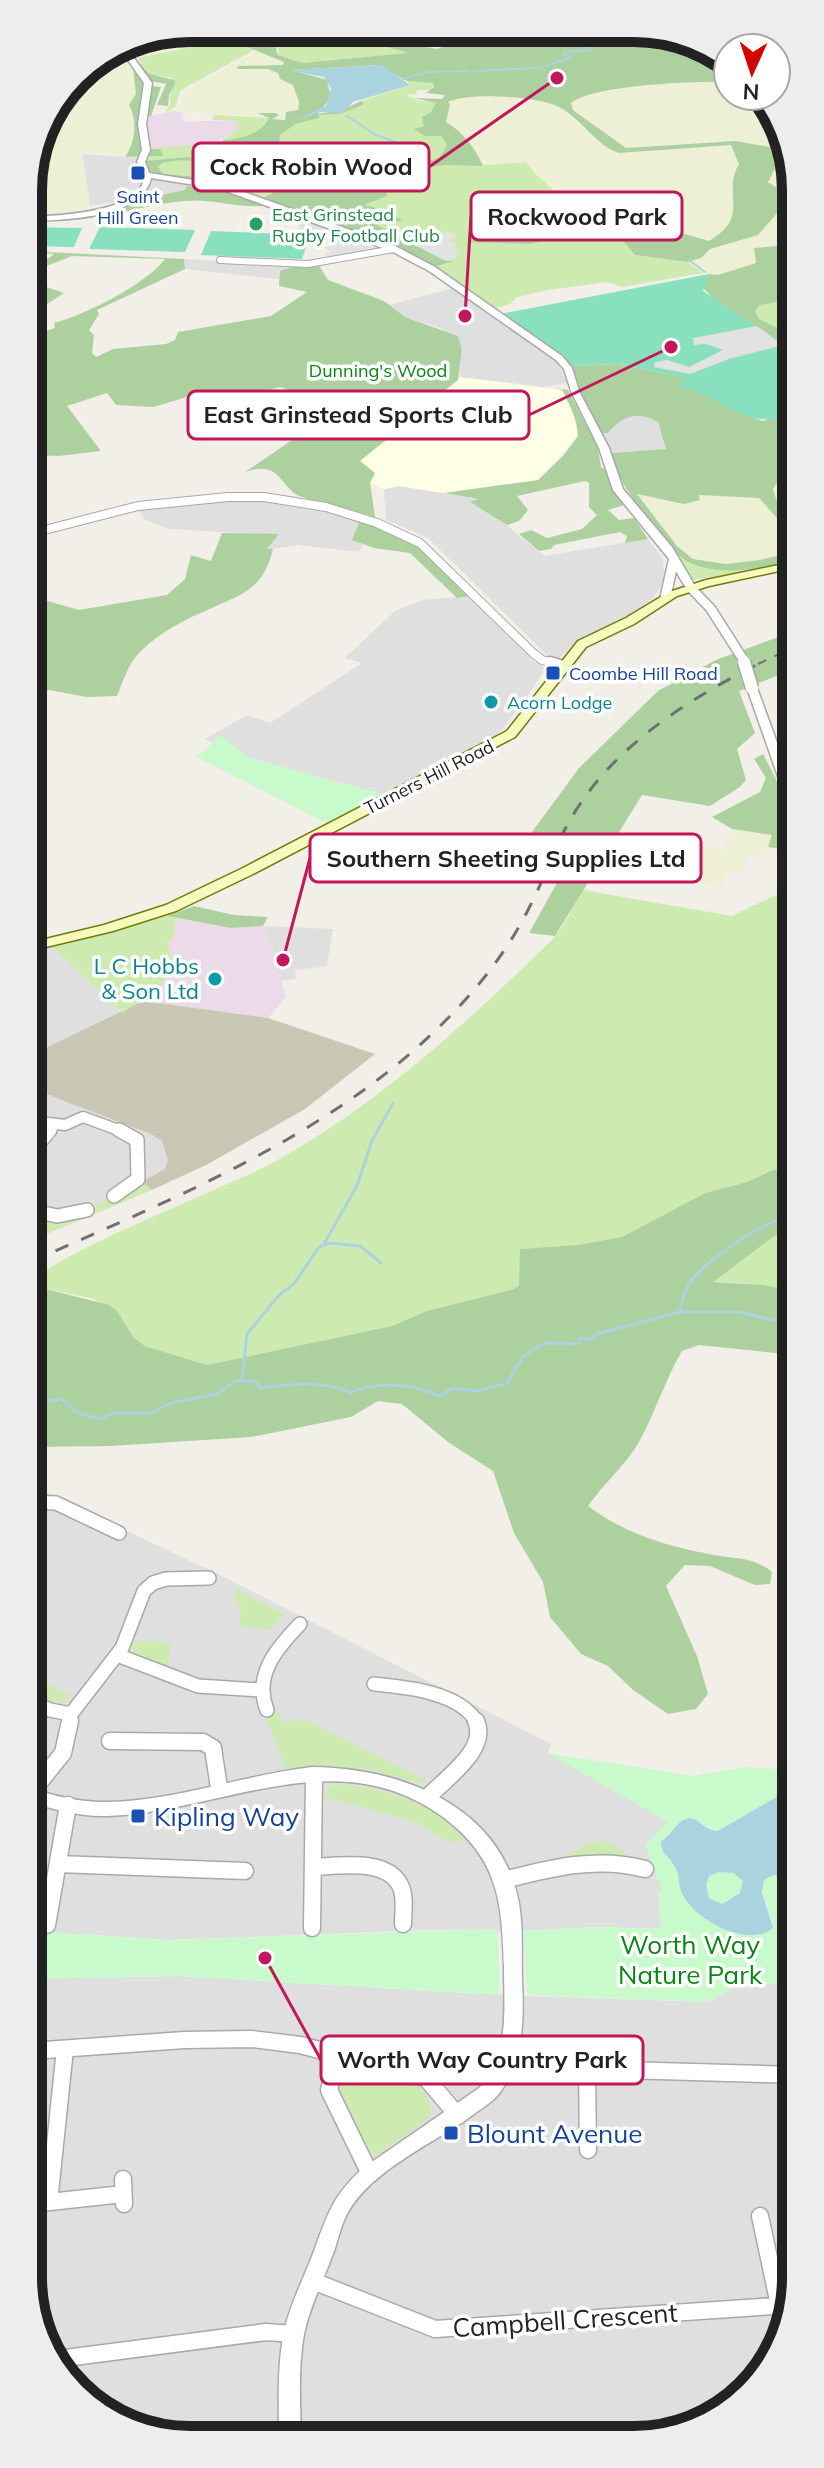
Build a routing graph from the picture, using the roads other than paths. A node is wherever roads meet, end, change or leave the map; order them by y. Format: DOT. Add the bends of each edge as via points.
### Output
graph roads {
  1 [pos="128,55"];
  2 [pos="145,175"];
  3 [pos="182,182"];
  4 [pos="145,188"];
  5 [pos="42,218"];
  6 [pos="394,249"];
  7 [pos="220,260"];
  8 [pos="42,531"];
  9 [pos="674,559"];
  10 [pos="782,567"];
  11 [pos="691,588"];
  12 [pos="665,599"];
  13 [pos="563,666"];
  14 [pos="782,772"];
  15 [pos="42,944"];
  16 [pos="42,1123"];
  17 [pos="54,1125"];
  18 [pos="42,1140"];
  19 [pos="114,1196"];
  20 [pos="87,1210"];
  21 [pos="42,1213"];
  22 [pos="42,1502"];
  23 [pos="119,1533"];
  24 [pos="209,1578"];
  25 [pos="300,1624"];
  26 [pos="117,1655"];
  27 [pos="374,1684"];
  28 [pos="261,1690"];
  29 [pos="42,1706"];
  30 [pos="267,1710"];
  31 [pos="71,1714"];
  32 [pos="110,1741"];
  33 [pos="314,1776"];
  34 [pos="42,1779"];
  35 [pos="219,1788"];
  36 [pos="42,1797"];
  37 [pos="428,1797"];
  38 [pos="68,1805"];
  39 [pos="58,1864"];
  40 [pos="314,1867"];
  41 [pos="645,1869"];
  42 [pos="245,1871"];
  43 [pos="504,1880"];
  44 [pos="44,1915"];
  45 [pos="397,1916"];
  46 [pos="312,1928"];
  47 [pos="65,2049"];
  48 [pos="42,2050"];
  49 [pos="337,2053"];
  50 [pos="507,2059"];
  51 [pos="587,2069"];
  52 [pos="782,2075"];
  53 [pos="458,2116"];
  54 [pos="588,2150"];
  55 [pos="369,2172"];
  56 [pos="123,2192"];
  57 [pos="49,2202"];
  58 [pos="42,2203"];
  59 [pos="760,2216"];
  60 [pos="313,2281"];
  61 [pos="781,2294"];
  62 [pos="779,2305"];
  63 [pos="294,2334"];
  64 [pos="66,2358"];
  65 [pos="290,2426"];
  1 -- 2 [label="street" via="148,83 140,122"];
  2 -- 3 [label="street"];
  2 -- 4 [label="street"];
  3 -- 4 [label="street"];
  3 -- 6 [label="street" via="242,194"];
  4 -- 5 [label="street" via="125,203"];
  6 -- 7 [label="street" via="308,264"];
  6 -- 9 [label="street" via="432,269 559,358 604,448 618,490"];
  8 -- 13 [label="street" via="138,506 228,497 326,507 420,543 533,653"];
  9 -- 11 [label="street"];
  9 -- 12 [label="street"];
  10 -- 11 [label="main road, Turners Hill Road"];
  11 -- 12 [label="main road, Turners Hill Road"];
  11 -- 14 [label="street, bridge" via="743,659"];
  12 -- 13 [label="main road, Turners Hill Road" via="582,644"];
  13 -- 15 [label="main road, Turners Hill Road" via="511,734 480,751 171,908"];
  16 -- 17 [label="street"];
  17 -- 18 [label="street"];
  17 -- 19 [label="street" via="83,1117 137,1140 138,1179"];
  20 -- 21 [label="street" via="57,1216"];
  22 -- 23 [label="street" via="56,1503 97,1530"];
  24 -- 26 [label="street" via="153,1583 141,1595"];
  25 -- 28 [label="street" via="272,1657"];
  26 -- 28 [label="street" via="198,1686"];
  26 -- 31 [label="street"];
  27 -- 37 [label="street" via="395,1679 465,1708 481,1729 477,1746"];
  28 -- 30 [label="street"];
  29 -- 31 [label="street"];
  31 -- 34 [label="street" via="63,1753"];
  32 -- 35 [label="street" via="203,1742 213,1748"];
  33 -- 35 [label="street"];
  33 -- 37 [label="street" via="357,1775"];
  33 -- 40 [label="street"];
  35 -- 38 [label="street" via="130,1807"];
  36 -- 38 [label="street"];
  37 -- 43 [label="street" via="475,1837"];
  38 -- 39 [label="street"];
  39 -- 42 [label="street" via="228,1863"];
  39 -- 44 [label="street"];
  40 -- 45 [label="street" via="371,1868 391,1875 402,1890"];
  40 -- 46 [label="street" via="320,1906"];
  41 -- 43 [label="street" via="629,1863 596,1863"];
  43 -- 50 [label="street" via="514,1992"];
  47 -- 48 [label="street"];
  47 -- 49 [label="street" via="252,2039"];
  47 -- 57 [label="street"];
  49 -- 53 [label="street" via="426,2078"];
  49 -- 55 [label="street" via="329,2090"];
  50 -- 51 [label="street"];
  50 -- 53 [label="street" via="492,2088"];
  51 -- 52 [label="street"];
  51 -- 54 [label="street"];
  53 -- 55 [label="street"];
  55 -- 60 [label="street" via="341,2206"];
  56 -- 57 [label="street"];
  57 -- 58 [label="street"];
  59 -- 61 [label="street, Campbell Crescent"];
  60 -- 62 [label="street, Campbell Crescent" via="435,2329"];
  60 -- 63 [label="street"];
  63 -- 64 [label="street" via="266,2332"];
  63 -- 65 [label="street"];
}
